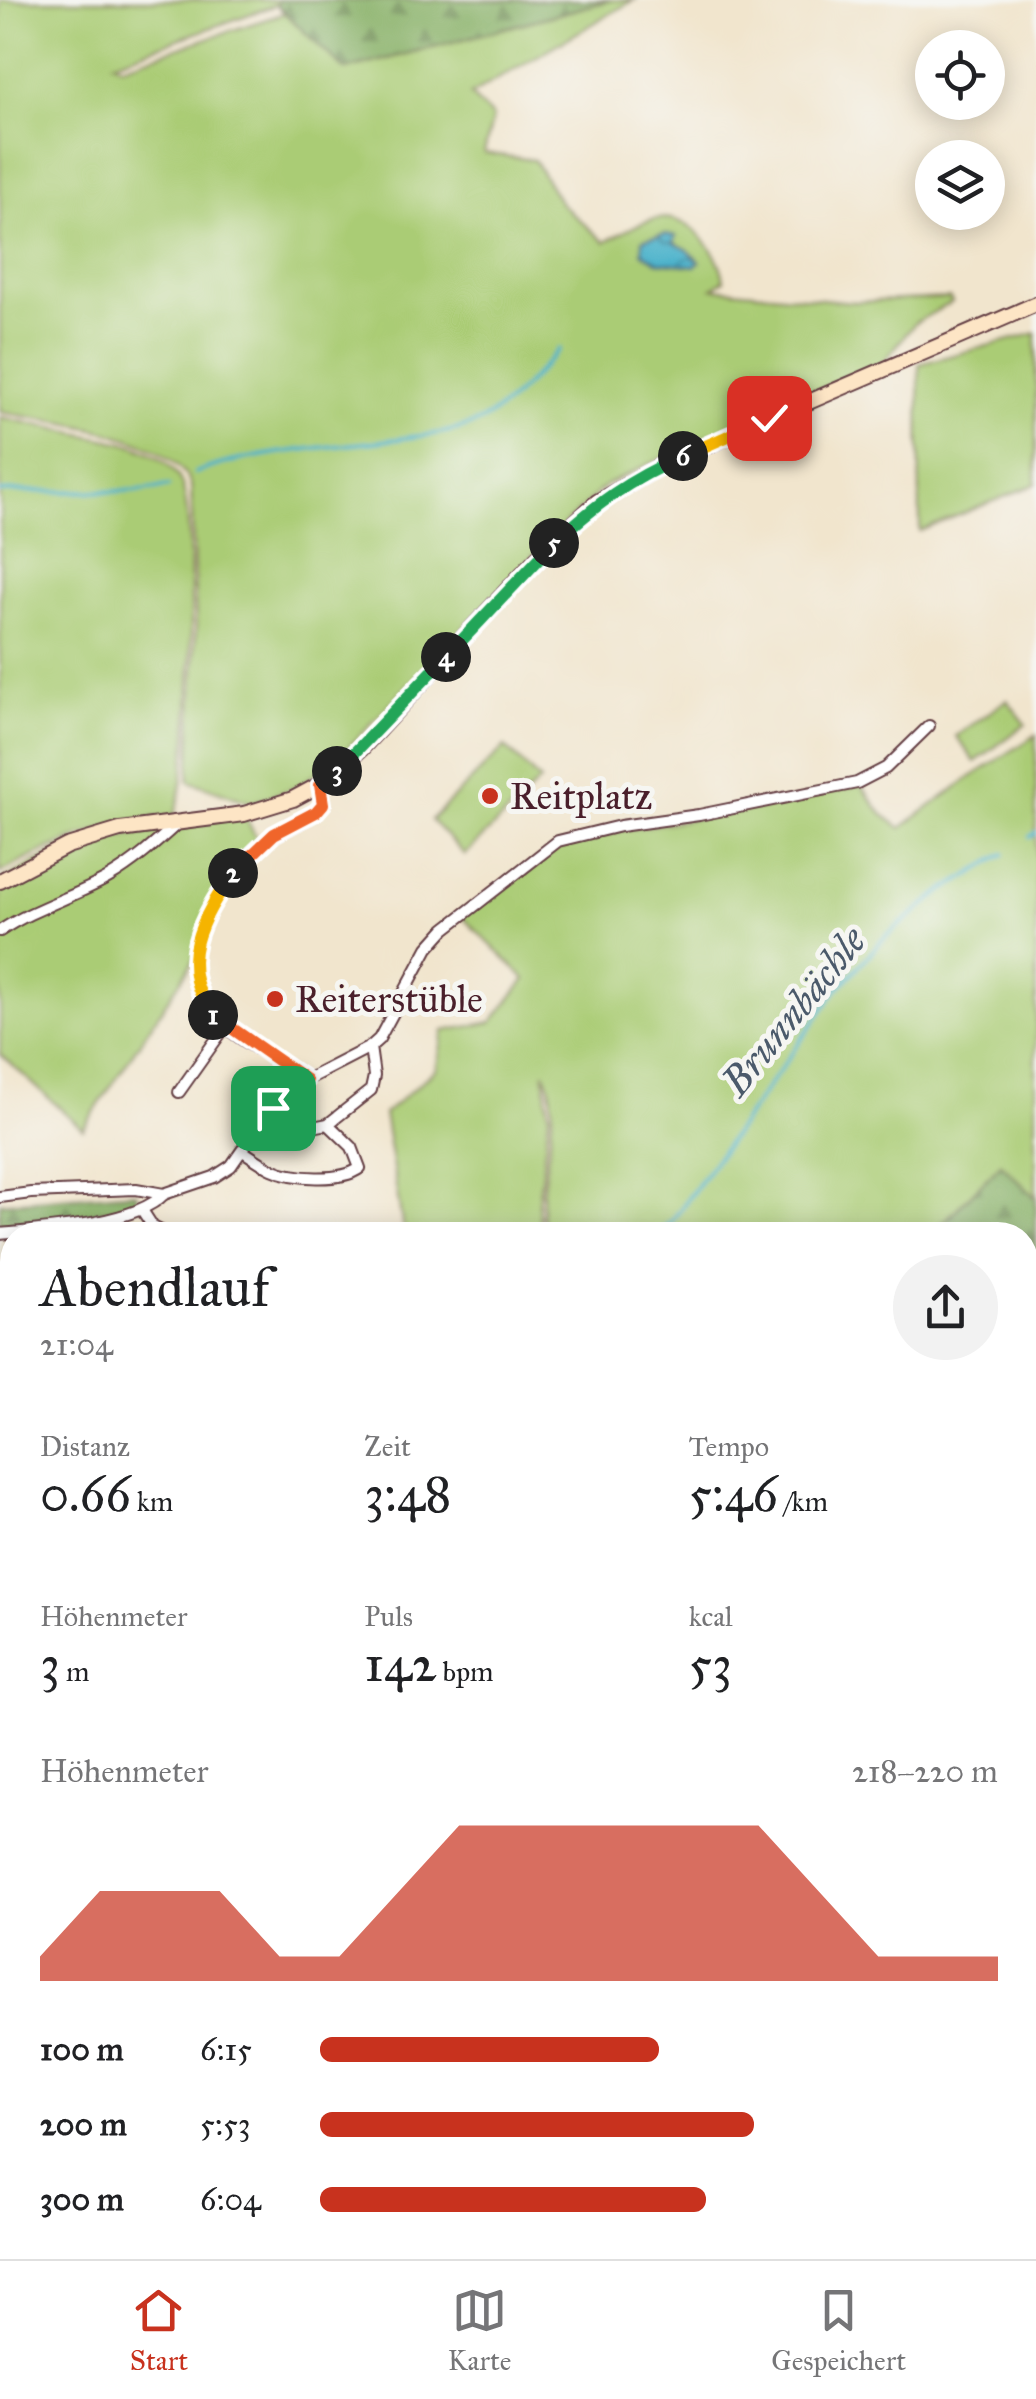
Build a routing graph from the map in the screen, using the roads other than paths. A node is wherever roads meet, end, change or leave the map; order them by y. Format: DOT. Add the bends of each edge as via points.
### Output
graph roads {
  1 [pos="1036,304"];
  2 [pos="929,726"];
  3 [pos="320,785"];
  4 [pos="180,821"];
  5 [pos="0,882"];
  6 [pos="0,931"];
  7 [pos="225,1026"];
  8 [pos="370,1047"];
  9 [pos="306,1080"];
  10 [pos="180,1092"];
  11 [pos="263,1120"];
  12 [pos="328,1124"];
  13 [pos="243,1151"];
  14 [pos="164,1194"];
  15 [pos="0,1197"];
  16 [pos="142,1210"];
  17 [pos="86,1222"];
  18 [pos="150,1222"];
  1 -- 3 [label="main road" via="660,466 597,502"];
  2 -- 8 [label="street" via="886,768 856,783 558,841 428,948"];
  3 -- 4 [label="main road" via="244,814"];
  3 -- 7 [label="street" via="323,804 238,866 202,923 194,960 198,992"];
  4 -- 5 [label="main road" via="67,846"];
  4 -- 6 [label="street" via="137,860"];
  7 -- 9 [label="street"];
  7 -- 10 [label="street"];
  8 -- 9 [label="street"];
  8 -- 12 [label="street" via="371,1090"];
  9 -- 11 [label="street"];
  11 -- 12 [label="street" via="292,1132"];
  11 -- 13 [label="street"];
  12 -- 13 [label="street" via="356,1155 360,1168 349,1176 288,1174"];
  13 -- 14 [label="street" via="214,1177"];
  14 -- 15 [label="street" via="136,1188"];
  14 -- 16 [label="street"];
  16 -- 17 [label="street"];
  16 -- 18 [label="street"];
}
